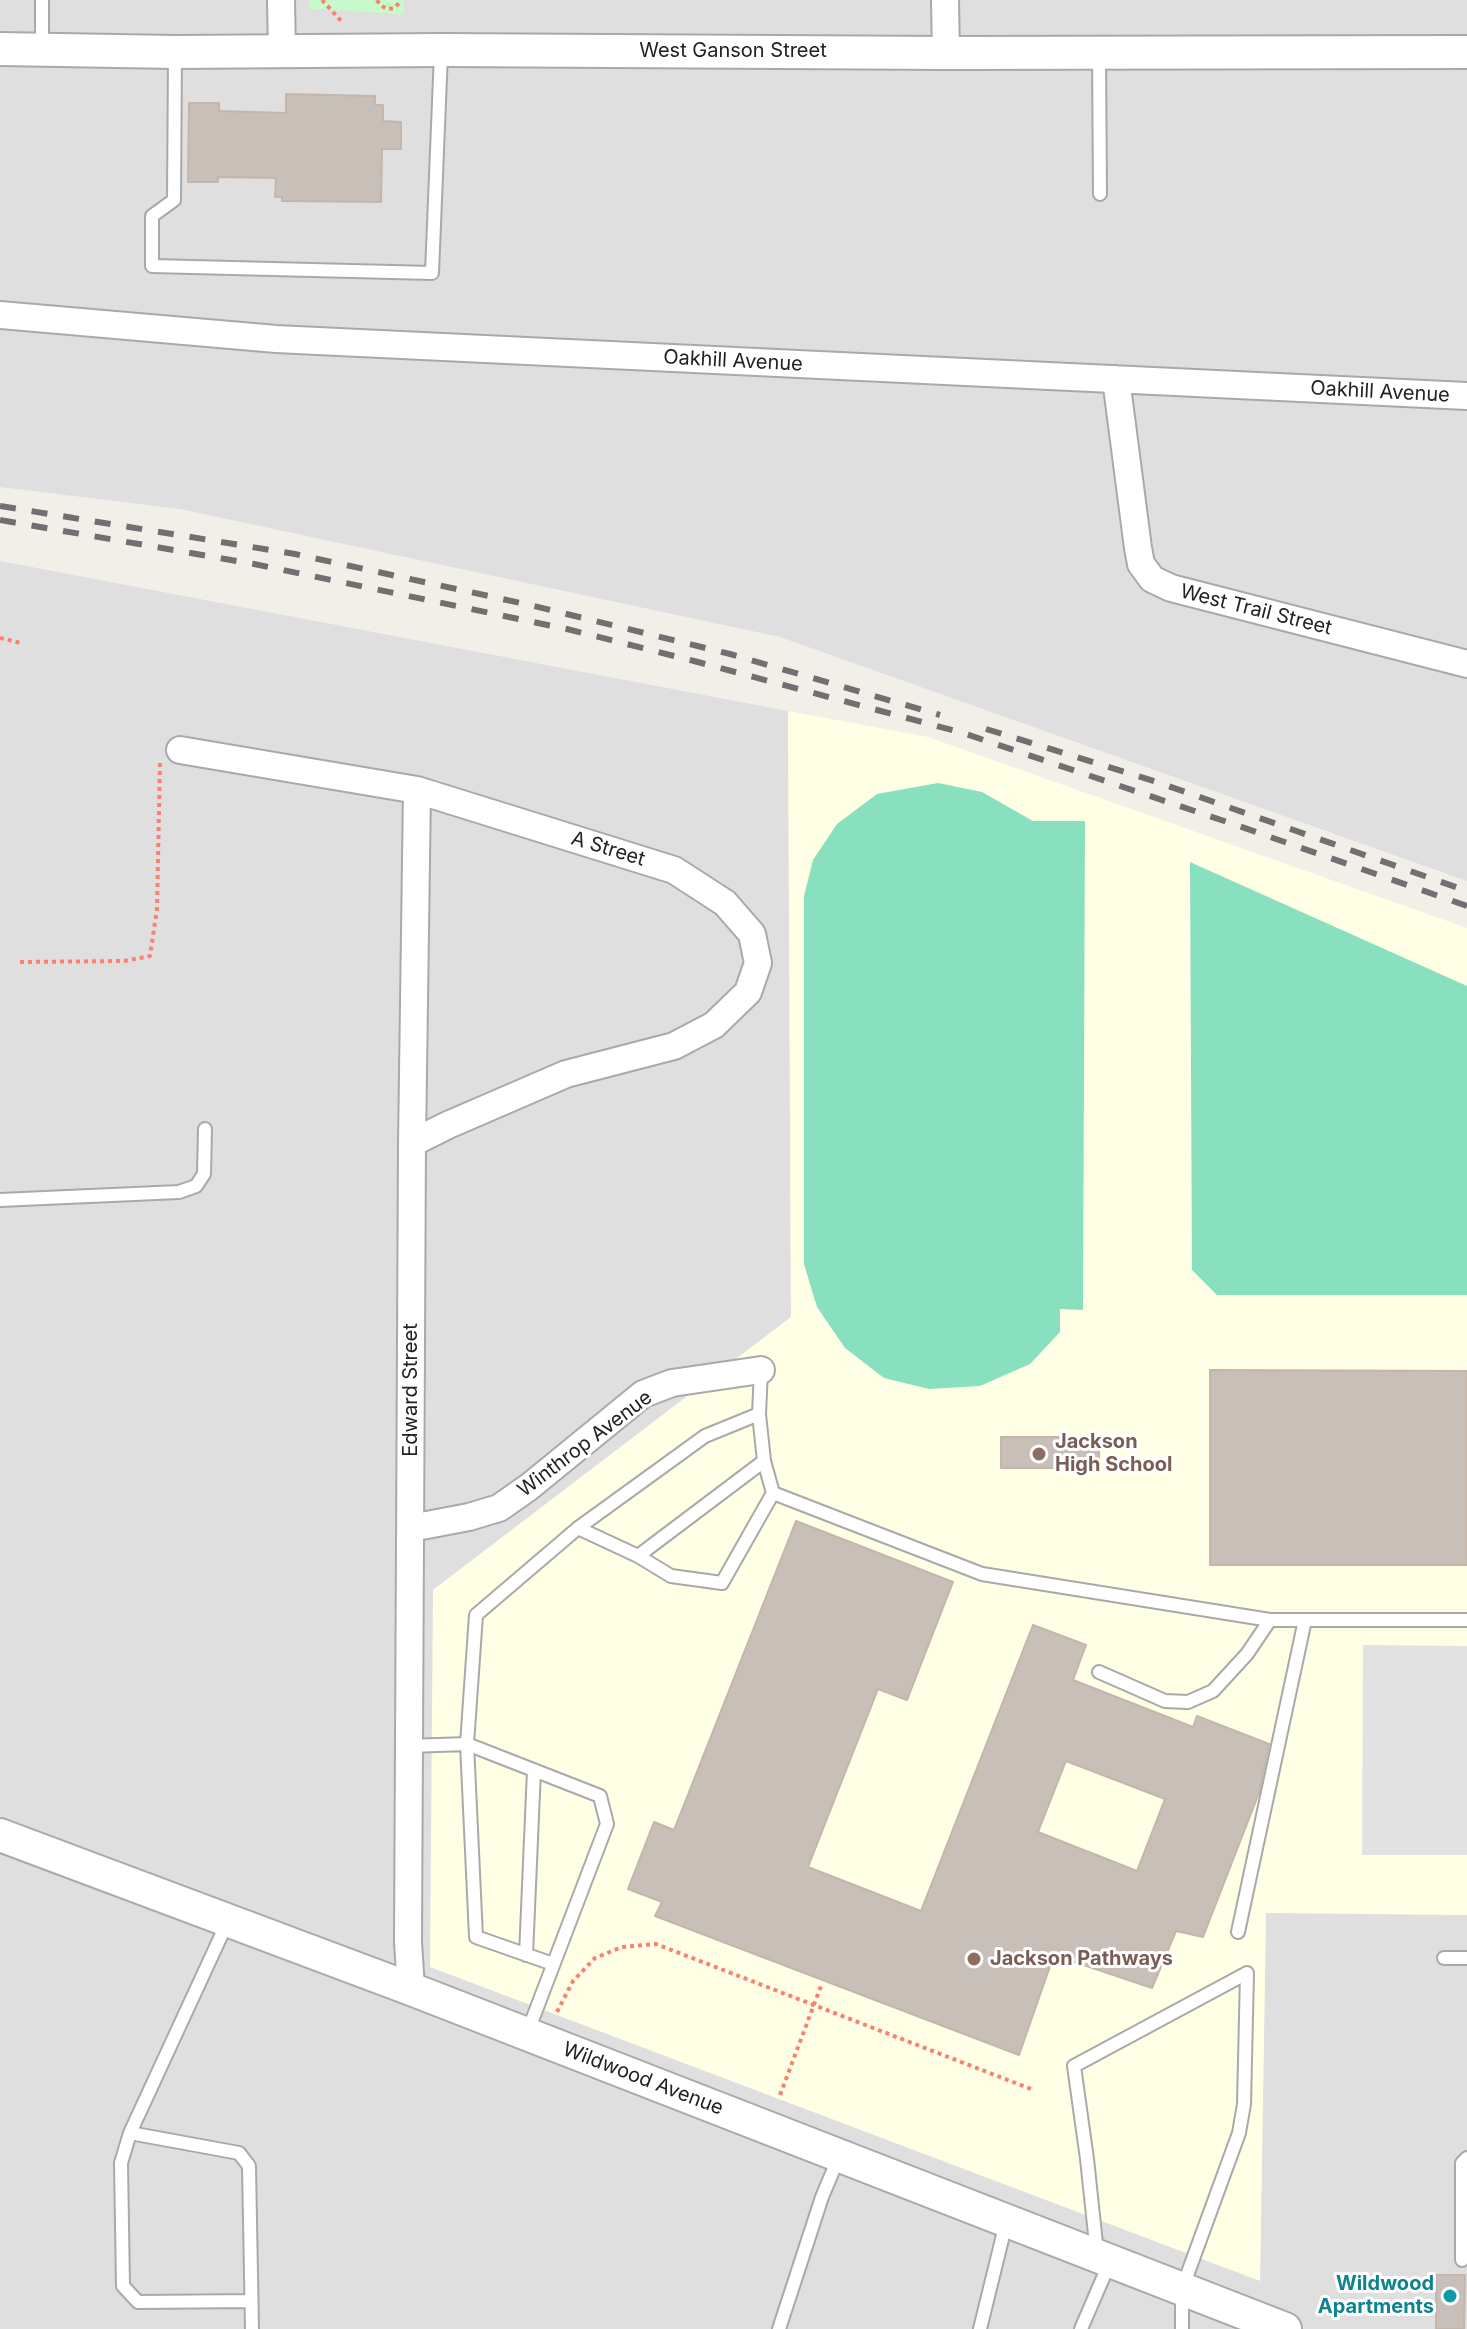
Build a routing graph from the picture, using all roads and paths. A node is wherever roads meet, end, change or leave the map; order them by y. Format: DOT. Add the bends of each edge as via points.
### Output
graph roads {
  1 [pos="42,0"];
  2 [pos="281,0"];
  3 [pos="377,0"];
  4 [pos="401,0"];
  5 [pos="945,0"];
  6 [pos="325,1"];
  7 [pos="343,23"];
  8 [pos="0,49"];
  9 [pos="42,49"];
  10 [pos="442,50"];
  11 [pos="282,51"];
  12 [pos="175,52"];
  13 [pos="1099,52"];
  14 [pos="1467,52"];
  15 [pos="946,53"];
  16 [pos="1100,194"];
  17 [pos="0,315"];
  18 [pos="1116,379"];
  19 [pos="1467,396"];
  20 [pos="0,638"];
  21 [pos="21,643"];
  22 [pos="1467,664"];
  23 [pos="180,750"];
  24 [pos="417,790"];
  25 [pos="20,962"];
  26 [pos="205,1129"];
  27 [pos="412,1143"];
  28 [pos="0,1200"];
  29 [pos="761,1370"];
  30 [pos="759,1414"];
  31 [pos="764,1461"];
  32 [pos="773,1493"];
  33 [pos="411,1528"];
  34 [pos="578,1528"];
  35 [pos="638,1556"];
  36 [pos="1270,1620"];
  37 [pos="1305,1620"];
  38 [pos="1467,1620"];
  39 [pos="1099,1672"];
  40 [pos="467,1744"];
  41 [pos="409,1746"];
  42 [pos="534,1770"];
  43 [pos="0,1835"];
  44 [pos="228,1921"];
  45 [pos="1238,1932"];
  46 [pos="526,1955"];
  47 [pos="1444,1958"];
  48 [pos="1467,1958"];
  49 [pos="553,1964"];
  50 [pos="821,1986"];
  51 [pos="411,1989"];
  52 [pos="814,2005"];
  53 [pos="557,2012"];
  54 [pos="527,2034"];
  55 [pos="1031,2089"];
  56 [pos="780,2095"];
  57 [pos="130,2133"];
  58 [pos="840,2156"];
  59 [pos="1467,2158"];
  60 [pos="1007,2221"];
  61 [pos="1104,2258"];
  62 [pos="1462,2260"];
  63 [pos="1182,2289"];
  64 [pos="251,2301"];
  65 [pos="252,2329"];
  66 [pos="779,2329"];
  67 [pos="980,2329"];
  68 [pos="1081,2329"];
  69 [pos="1182,2329"];
  70 [pos="1285,2329"];
  1 -- 9 [label="lane"];
  2 -- 11 [label="street"];
  3 -- 4 [label="path" via="391,9"];
  5 -- 15 [label="street"];
  6 -- 7 [label="path"];
  8 -- 9 [label="street, West Ganson Street"];
  9 -- 12 [label="street, West Ganson Street"];
  10 -- 11 [label="street, West Ganson Street"];
  10 -- 12 [label="lane" via="432,273 152,266 152,216 174,200"];
  10 -- 15 [label="street, West Ganson Street"];
  11 -- 12 [label="street, West Ganson Street"];
  13 -- 14 [label="street, West Ganson Street"];
  13 -- 15 [label="street, West Ganson Street"];
  13 -- 16 [label="lane"];
  17 -- 18 [label="street, Oakhill Avenue" via="276,339"];
  18 -- 19 [label="street, Oakhill Avenue"];
  18 -- 22 [label="street, West Trail Street" via="1138,548 1152,579"];
  20 -- 21 [label="path"];
  23 -- 24 [label="street, A Street"];
  23 -- 25 [label="path" via="160,757 157,909 150,956"];
  24 -- 27 [label="street, Edward Street"];
  24 -- 27 [label="street, A Street" via="674,870 741,919 752,934 758,963 748,992 714,1025 674,1046 566,1074"];
  26 -- 28 [label="lane" via="204,1174 196,1186 179,1192"];
  27 -- 33 [label="street, Edward Street"];
  29 -- 30 [label="lane"];
  29 -- 33 [label="street, Winthrop Avenue" via="672,1383 643,1394 499,1508"];
  30 -- 31 [label="lane"];
  30 -- 34 [label="lane" via="705,1436"];
  31 -- 32 [label="lane"];
  31 -- 35 [label="lane"];
  32 -- 35 [label="lane" via="722,1583 671,1576"];
  32 -- 36 [label="lane" via="982,1574"];
  33 -- 41 [label="street, Edward Street"];
  34 -- 35 [label="lane"];
  34 -- 40 [label="lane" via="476,1615"];
  36 -- 37 [label="lane"];
  36 -- 39 [label="lane" via="1213,1691 1188,1702 1165,1701"];
  37 -- 38 [label="lane"];
  37 -- 45 [label="lane"];
  40 -- 41 [label="lane"];
  40 -- 42 [label="lane"];
  40 -- 46 [label="lane" via="476,1937"];
  41 -- 51 [label="street, Edward Street"];
  42 -- 46 [label="lane"];
  42 -- 49 [label="lane" via="600,1796 607,1824"];
  43 -- 44 [label="street, Wildwood Avenue"];
  44 -- 51 [label="street, Wildwood Avenue"];
  44 -- 57 [label="lane"];
  46 -- 49 [label="lane"];
  47 -- 48 [label="lane"];
  49 -- 54 [label="lane"];
  50 -- 52 [label="path"];
  51 -- 54 [label="street, Wildwood Avenue"];
  52 -- 53 [label="path" via="656,1944 622,1947 595,1958 573,1981"];
  52 -- 55 [label="path"];
  52 -- 56 [label="path"];
  54 -- 58 [label="street, Wildwood Avenue"];
  57 -- 64 [label="lane" via="239,2153 249,2166"];
  57 -- 64 [label="lane" via="121,2163 123,2286 138,2302"];
  58 -- 60 [label="street, Wildwood Avenue"];
  58 -- 66 [label="lane"];
  59 -- 62 [label="lane" via="1462,2163"];
  60 -- 61 [label="street, Wildwood Avenue"];
  60 -- 67 [label="lane"];
  61 -- 63 [label="street, Wildwood Avenue"];
  61 -- 63 [label="lane" via="1074,2066 1247,1973 1239,2133"];
  61 -- 68 [label="lane"];
  63 -- 69 [label="lane"];
  63 -- 70 [label="street, Wildwood Avenue"];
  64 -- 65 [label="lane"];
}
